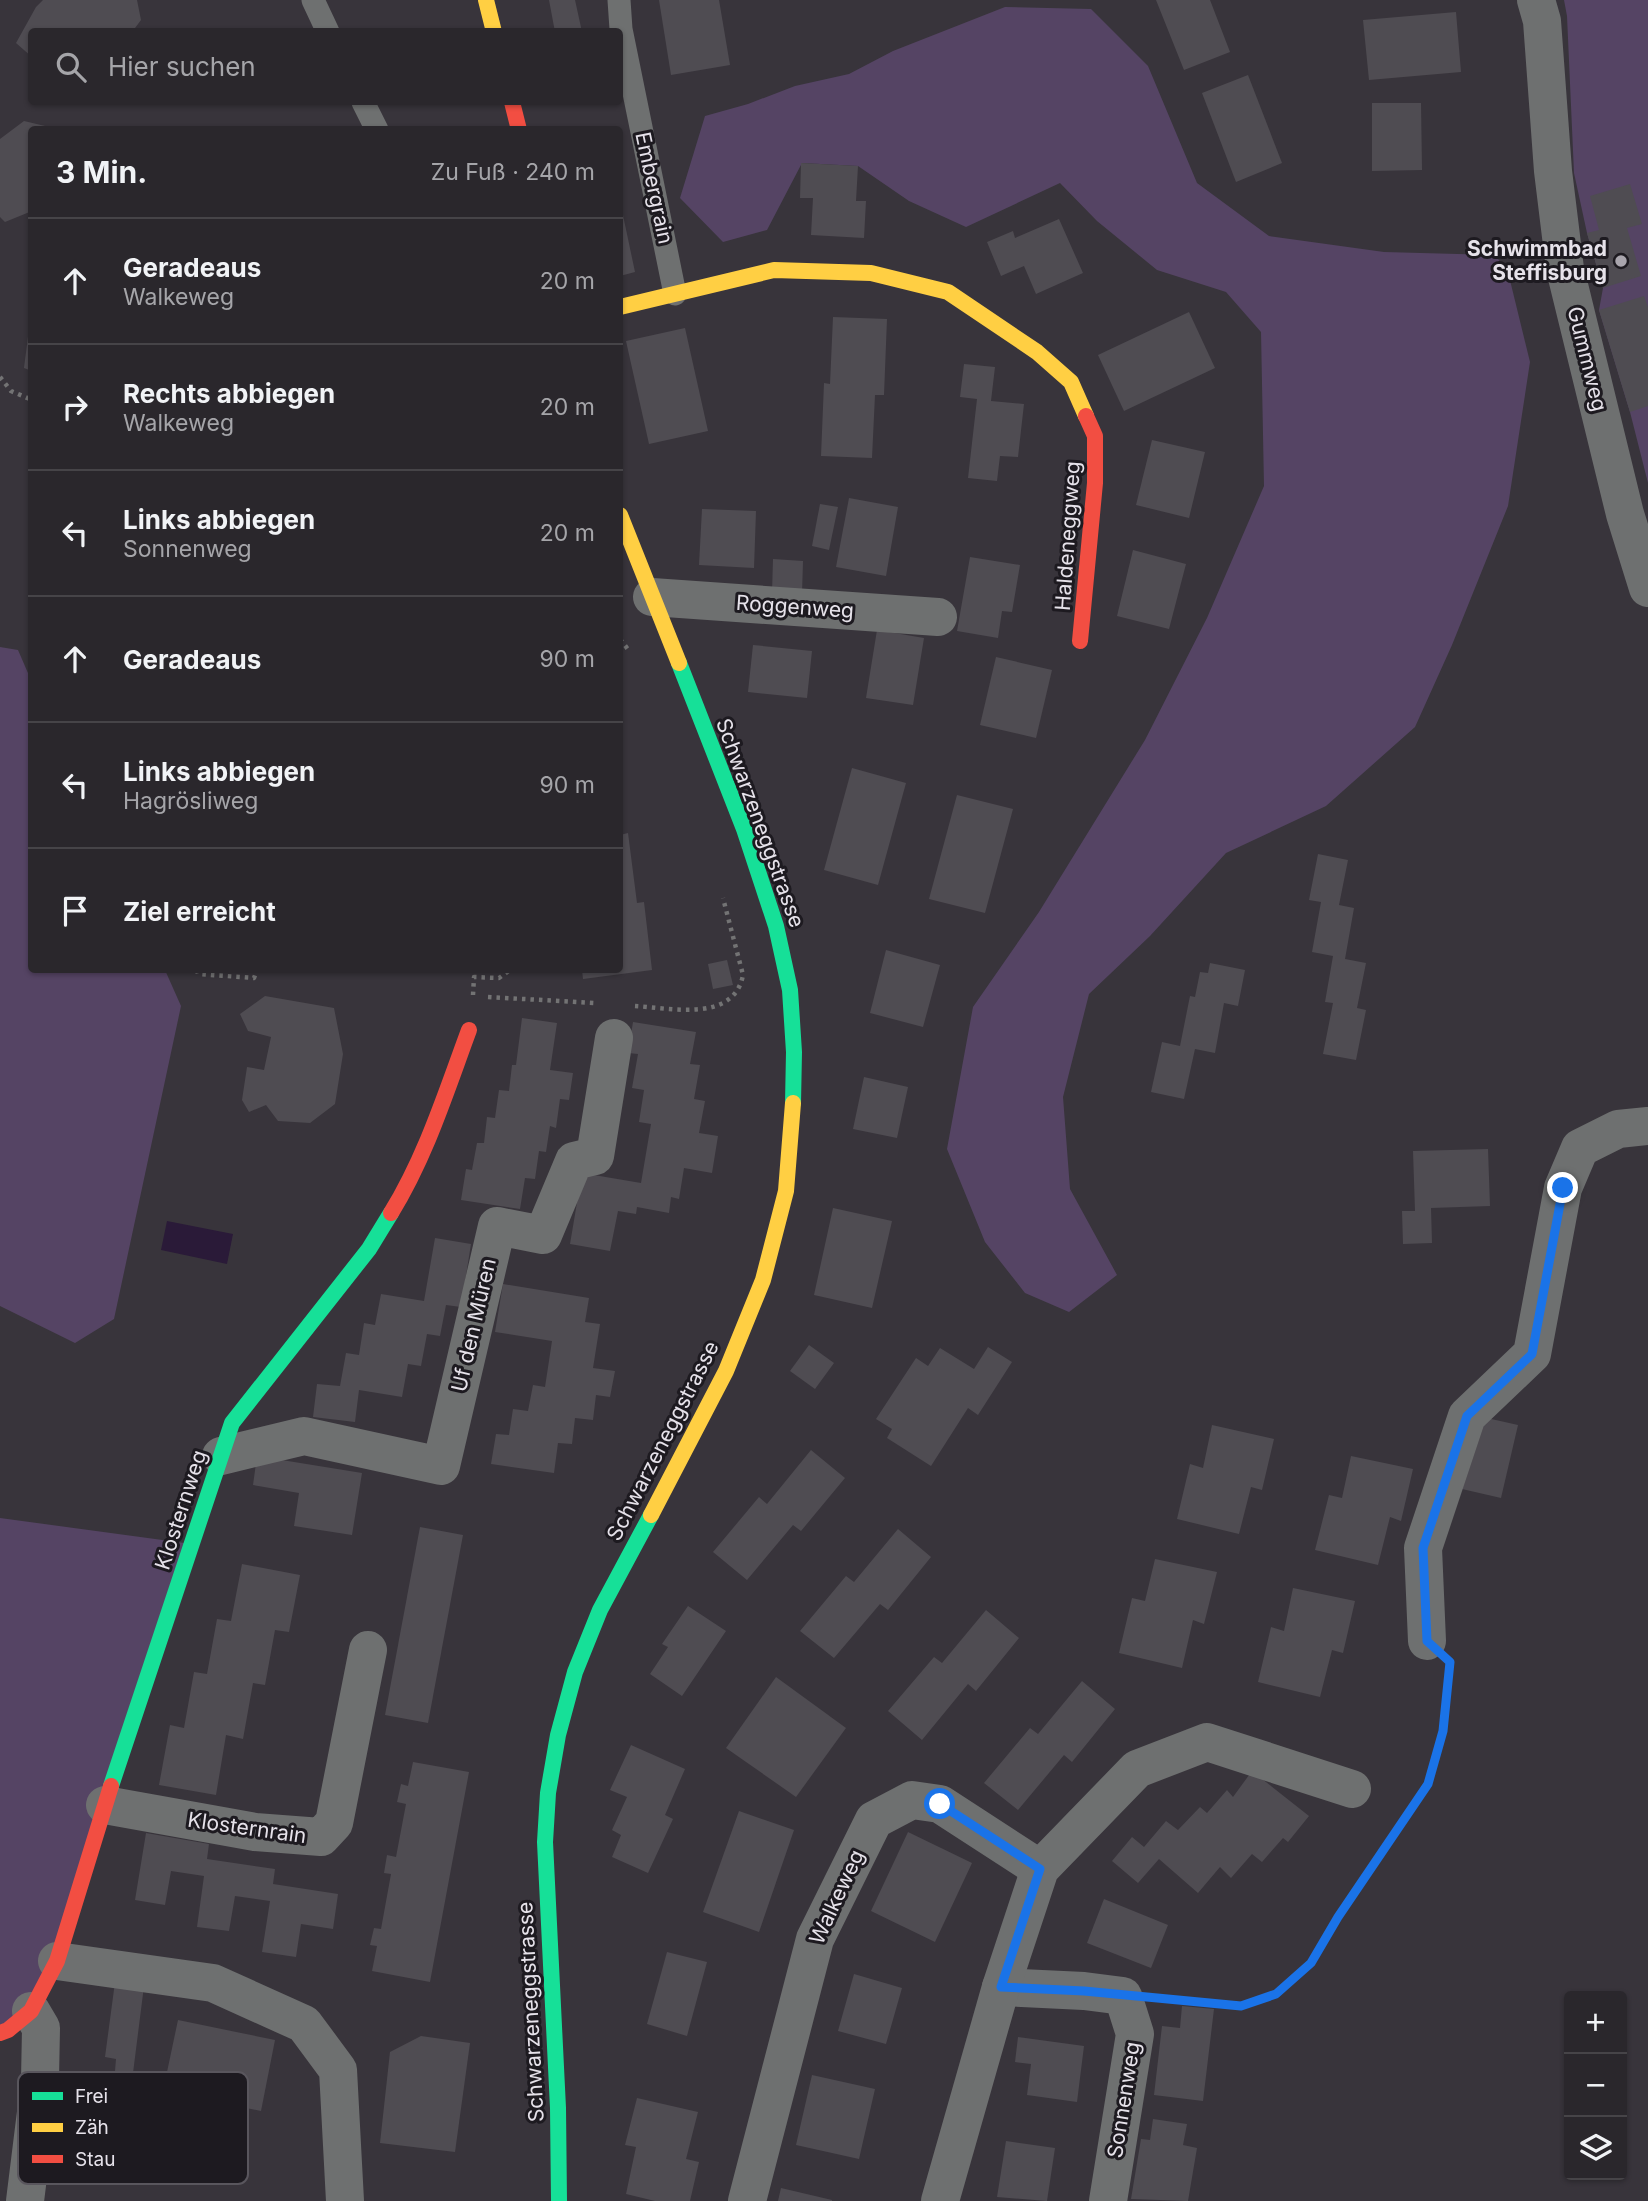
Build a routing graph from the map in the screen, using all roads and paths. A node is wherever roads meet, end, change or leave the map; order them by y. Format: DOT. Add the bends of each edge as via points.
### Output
graph roads {
  1 [pos="313,0"];
  2 [pos="486,0"];
  3 [pos="620,0"];
  4 [pos="1536,0"];
  5 [pos="326,28"];
  6 [pos="493,28"];
  7 [pos="621,28"];
  8 [pos="623,39"];
  9 [pos="364,105"];
  10 [pos="513,105"];
  11 [pos="375,126"];
  12 [pos="518,126"];
  13 [pos="675,293"];
  14 [pos="623,306"];
  15 [pos="0,377"];
  16 [pos="28,398"];
  17 [pos="623,523"];
  18 [pos="1648,588"];
  19 [pos="652,597"];
  20 [pos="938,617"];
  21 [pos="1080,641"];
  22 [pos="623,643"];
  23 [pos="631,654"];
  24 [pos="720,888"];
  25 [pos="198,973"];
  26 [pos="256,973"];
  27 [pos="473,973"];
  28 [pos="505,973"];
  29 [pos="474,977"];
  30 [pos="473,996"];
  31 [pos="632,1005"];
  32 [pos="610,1021"];
  33 [pos="469,1030"];
  34 [pos="1648,1126"];
  35 [pos="221,1455"];
  36 [pos="1427,1641"];
  37 [pos="368,1650"];
  38 [pos="1352,1789"];
  39 [pos="105,1805"];
  40 [pos="1040,1869"];
  41 [pos="57,1961"];
  42 [pos="1001,1987"];
  43 [pos="1123,1996"];
  44 [pos="31,2011"];
  45 [pos="0,2033"];
  46 [pos="40,2072"];
  47 [pos="345,2201"];
  48 [pos="559,2201"];
  49 [pos="747,2201"];
  50 [pos="940,2201"];
  51 [pos="1108,2201"];
  1 -- 5 [label="lane"];
  2 -- 6 [label="street"];
  3 -- 7 [label="lane, Embergrain"];
  4 -- 18 [label="street, Gummweg" via="1542,21 1564,269"];
  8 -- 13 [label="lane, Embergrain"];
  9 -- 11 [label="lane"];
  10 -- 12 [label="street"];
  13 -- 14 [label="street, Haldeneggweg"];
  13 -- 21 [label="street, Haldeneggweg" via="774,270 871,274 948,292 1037,352 1071,382 1095,436 1095,484"];
  15 -- 16 [label="path" via="11,391"];
  17 -- 19 [label="street, Schwarzeneggstrasse"];
  19 -- 20 [label="street, Roggenweg"];
  19 -- 48 [label="street, Schwarzeneggstrasse" via="744,829 776,926 790,990 792,1129 786,1191 763,1280 702,1420 600,1610 575,1672 558,1735 545,1842"];
  22 -- 23 [label="path"];
  24 -- 31 [label="path" via="743,975 733,997 699,1009"];
  25 -- 26 [label="path" via="254,978"];
  27 -- 29 [label="path"];
  28 -- 29 [label="path" via="499,978"];
  29 -- 30 [label="path"];
  30 -- 32 [label="path"];
  30 -- 33 [label="path"];
  32 -- 35 [label="street, Uf den Müren" via="595,1156 575,1160 543,1235 497,1226 442,1466 304,1436"];
  33 -- 35 [label="street, Klosternweg" via="404,1192 369,1249 232,1423"];
  34 -- 36 [label="street" via="1618,1129 1580,1148 1563,1188 1532,1354 1467,1416 1423,1548"];
  35 -- 39 [label="street, Klosternweg"];
  36 -- 43 [label="path" via="1450,1662 1443,1731 1428,1784 1311,1963 1276,1994 1241,2006"];
  37 -- 39 [label="street, Klosternrain" via="334,1823 321,1837 255,1832"];
  38 -- 40 [label="street" via="1207,1742 1137,1769"];
  39 -- 41 [label="street, Klosternweg"];
  40 -- 42 [label="street"];
  40 -- 49 [label="street, Walkeweg" via="940,1804 912,1800 874,1820 815,1939"];
  41 -- 44 [label="street, Klosternweg"];
  41 -- 47 [label="street" via="213,1983 304,2024 338,2070"];
  42 -- 43 [label="street"];
  42 -- 50 [label="street"];
  43 -- 51 [label="street, Sonnenweg" via="1135,2034"];
  44 -- 45 [label="street, Klosternweg"];
  44 -- 46 [label="street" via="41,2028"];
}
